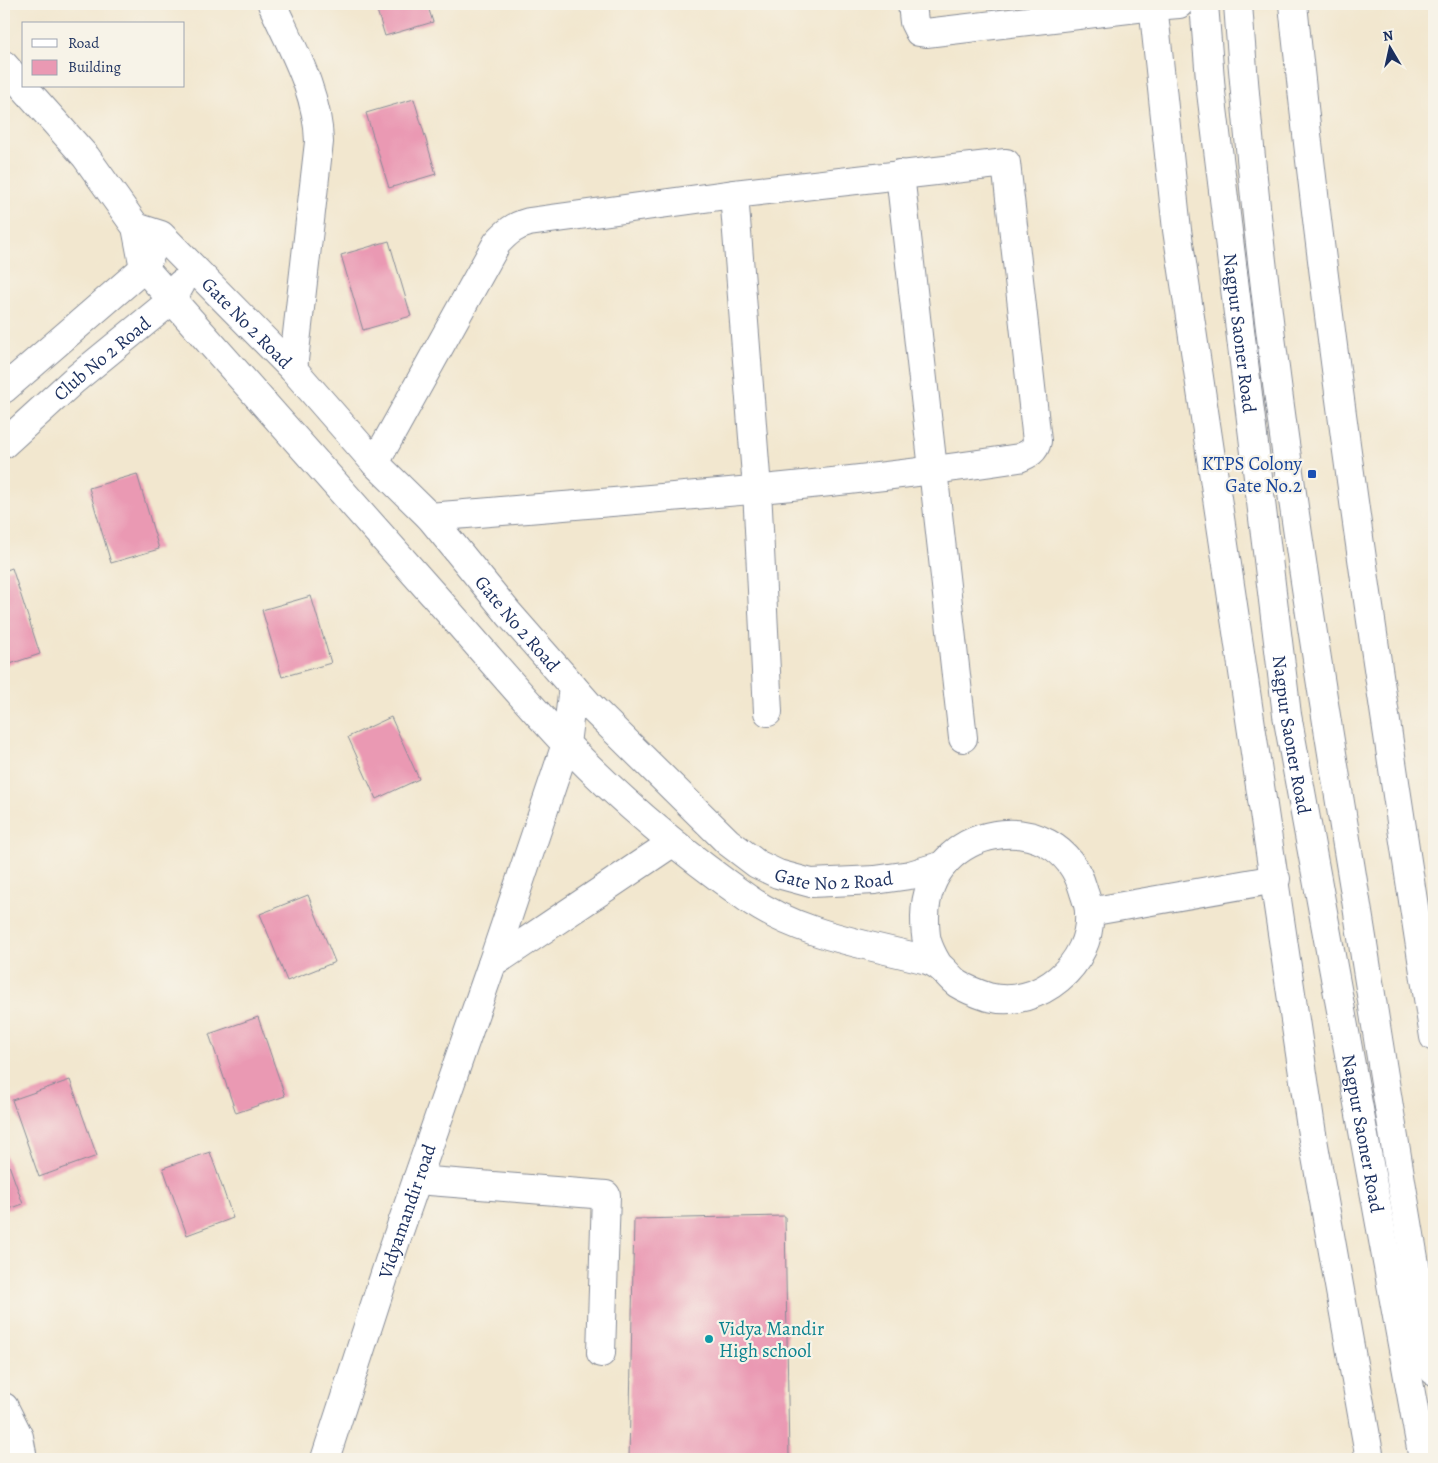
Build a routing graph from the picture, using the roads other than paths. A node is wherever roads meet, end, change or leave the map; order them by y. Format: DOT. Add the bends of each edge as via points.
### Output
graph roads {
  1 [pos="272,4"];
  2 [pos="912,4"];
  3 [pos="1162,4"];
  4 [pos="1204,4"];
  5 [pos="1238,4"];
  6 [pos="1293,4"];
  7 [pos="4,64"];
  8 [pos="22,84"];
  9 [pos="25,88"];
  10 [pos="900,174"];
  11 [pos="734,194"];
  12 [pos="148,231"];
  13 [pos="191,265"];
  14 [pos="144,268"];
  15 [pos="172,300"];
  16 [pos="293,369"];
  17 [pos="4,389"];
  18 [pos="4,444"];
  19 [pos="375,463"];
  20 [pos="933,471"];
  21 [pos="757,490"];
  22 [pos="430,517"];
  23 [pos="573,687"];
  24 [pos="768,712"];
  25 [pos="963,738"];
  26 [pos="566,744"];
  27 [pos="695,810"];
  28 [pos="672,843"];
  29 [pos="940,866"];
  30 [pos="1276,879"];
  31 [pos="1089,912"];
  32 [pos="936,963"];
  33 [pos="492,964"];
  34 [pos="1434,1037"];
  35 [pos="417,1180"];
  36 [pos="601,1353"];
  37 [pos="1434,1371"];
  38 [pos="4,1407"];
  39 [pos="23,1459"];
  40 [pos="325,1459"];
  41 [pos="1370,1459"];
  42 [pos="1423,1459"];
  1 -- 16 [label="main road" via="315,101 319,119"];
  2 -- 3 [label="main road" via="916,27 919,32 926,33"];
  3 -- 30 [label="main road" via="1177,230"];
  4 -- 42 [label="main road, Nagpur Saoner Road" via="1211,92 1287,715"];
  5 -- 37 [label="main road, Nagpur Saoner Road" via="1264,291 1303,580"];
  6 -- 34 [label="main road" via="1315,213 1396,794"];
  7 -- 8 [label="main road, Gate No 2 Road"];
  9 -- 12 [label="main road, Gate No 2 Road"];
  10 -- 11 [label="main road"];
  10 -- 20 [label="main road"];
  10 -- 20 [label="main road" via="1006,163 1037,441 1036,448 1019,458"];
  11 -- 19 [label="main road" via="529,222 506,232"];
  11 -- 21 [label="main road"];
  12 -- 13 [label="main road, Gate No 2 Road"];
  12 -- 14 [label="main road"];
  13 -- 15 [label="main road, Club No 2 Road"];
  13 -- 16 [label="main road, Gate No 2 Road"];
  14 -- 15 [label="main road, Gate No 2 Road"];
  14 -- 17 [label="main road"];
  15 -- 18 [label="main road, Club No 2 Road"];
  15 -- 26 [label="main road, Gate No 2 Road"];
  16 -- 19 [label="main road, Gate No 2 Road"];
  19 -- 22 [label="main road, Gate No 2 Road"];
  20 -- 21 [label="main road"];
  20 -- 25 [label="main road"];
  21 -- 22 [label="main road"];
  21 -- 24 [label="main road"];
  22 -- 23 [label="main road, Gate No 2 Road"];
  23 -- 26 [label="main road, Vidyamandir road"];
  23 -- 27 [label="main road, Gate No 2 Road"];
  26 -- 28 [label="main road, Gate No 2 Road"];
  26 -- 33 [label="main road, Vidyamandir road"];
  27 -- 28 [label="main road"];
  27 -- 29 [label="main road, Gate No 2 Road" via="757,864 811,883 875,880"];
  28 -- 32 [label="main road, Gate No 2 Road" via="751,901 796,926"];
  28 -- 33 [label="main road"];
  29 -- 31 [label="main road" via="962,846 989,836 1012,834 1036,839 1062,852 1079,876"];
  29 -- 32 [label="main road" via="926,896 925,937"];
  30 -- 31 [label="main road"];
  30 -- 41 [label="main road" via="1312,1134"];
  31 -- 32 [label="main road" via="1086,941 1075,963 1058,981 1025,997 991,998 960,986"];
  33 -- 35 [label="main road, Vidyamandir road"];
  35 -- 36 [label="main road" via="606,1195"];
  35 -- 40 [label="main road, Vidyamandir road"];
  38 -- 39 [label="main road" via="19,1437"];
}
